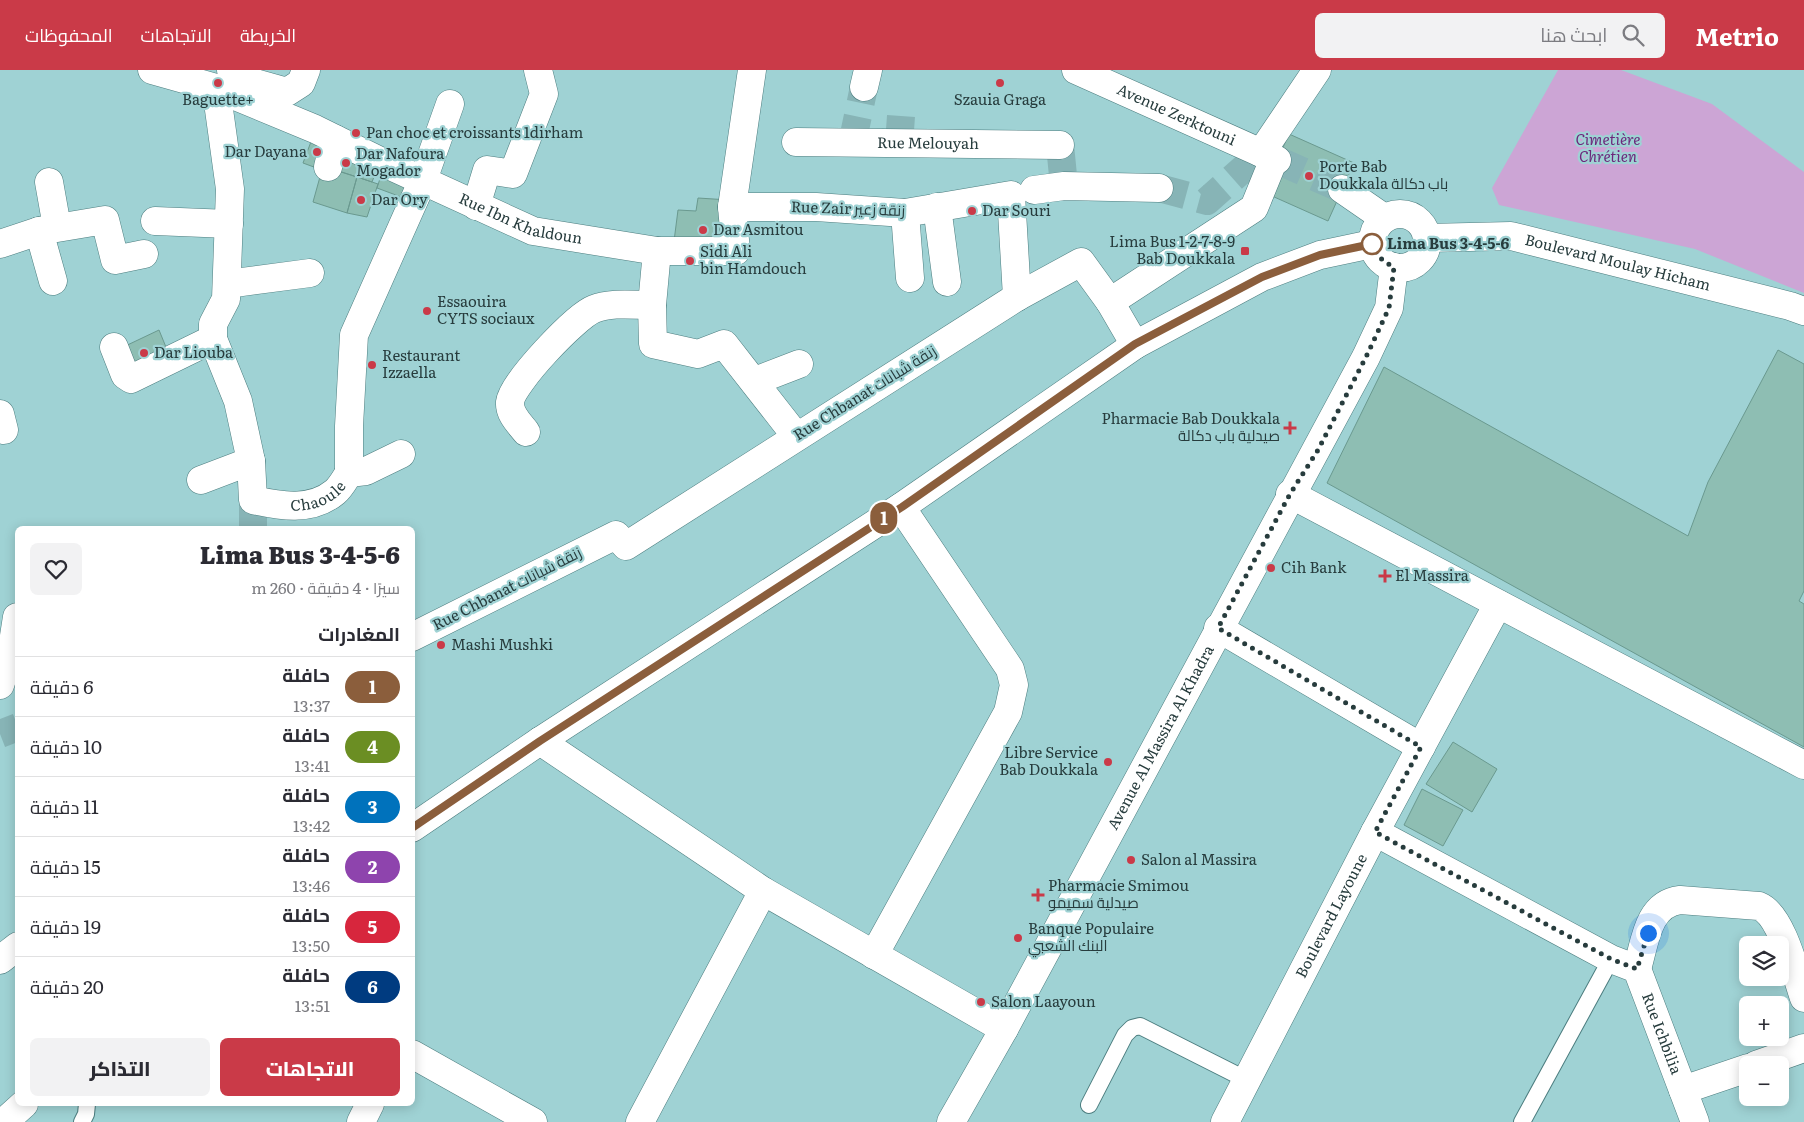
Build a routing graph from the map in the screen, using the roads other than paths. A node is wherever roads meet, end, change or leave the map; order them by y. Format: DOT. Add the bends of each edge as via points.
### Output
graph roads {
  1 [pos="152,70"];
  2 [pos="306,70"];
  3 [pos="538,70"];
  4 [pos="752,70"];
  5 [pos="1076,70"];
  6 [pos="1317,70"];
  7 [pos="210,78"];
  8 [pos="253,93"];
  9 [pos="450,104"];
  10 [pos="344,137"];
  11 [pos="796,142"];
  12 [pos="1060,145"];
  13 [pos="1271,157"];
  14 [pos="328,167"];
  15 [pos="423,180"];
  16 [pos="49,182"];
  17 [pos="1159,188"];
  18 [pos="1342,189"];
  19 [pos="1034,190"];
  20 [pos="476,206"];
  21 [pos="732,207"];
  22 [pos="937,208"];
  23 [pos="905,213"];
  24 [pos="1384,218"];
  25 [pos="155,221"];
  26 [pos="229,224"];
  27 [pos="48,229"];
  28 [pos="1427,238"];
  29 [pos="0,244"];
  30 [pos="1372,244"];
  31 [pos="657,251"];
  32 [pos="144,254"];
  33 [pos="1394,267"];
  34 [pos="310,273"];
  35 [pos="910,278"];
  36 [pos="53,281"];
  37 [pos="946,282"];
  38 [pos="227,284"];
  39 [pos="1017,296"];
  40 [pos="1110,302"];
  41 [pos="652,305"];
  42 [pos="1804,311"];
  43 [pos="213,339"];
  44 [pos="1135,344"];
  45 [pos="114,347"];
  46 [pos="799,364"];
  47 [pos="754,381"];
  48 [pos="526,432"];
  49 [pos="796,436"];
  50 [pos="401,454"];
  51 [pos="251,461"];
  52 [pos="349,473"];
  53 [pos="201,480"];
  54 [pos="1290,494"];
  55 [pos="902,507"];
  56 [pos="1498,604"];
  57 [pos="1218,628"];
  58 [pos="15,630"];
  59 [pos="415,636"];
  60 [pos="0,685"];
  61 [pos="540,741"];
  62 [pos="1421,747"];
  63 [pos="1804,765"];
  64 [pos="415,826"];
  65 [pos="1375,832"];
  66 [pos="763,891"];
  67 [pos="15,948"];
  68 [pos="874,955"];
  69 [pos="1611,959"];
  70 [pos="0,960"];
  71 [pos="1637,969"];
  72 [pos="1804,998"];
  73 [pos="1004,1029"];
  74 [pos="1804,1048"];
  75 [pos="415,1056"];
  76 [pos="1781,1056"];
  77 [pos="1739,1071"];
  78 [pos="1247,1080"];
  79 [pos="1683,1090"];
  80 [pos="1089,1105"];
  81 [pos="22,1106"];
  82 [pos="87,1106"];
  83 [pos="369,1106"];
  84 [pos="4,1122"];
  85 [pos="82,1122"];
  86 [pos="361,1122"];
  87 [pos="533,1122"];
  88 [pos="640,1122"];
  89 [pos="951,1122"];
  90 [pos="1225,1122"];
  91 [pos="1522,1122"];
  92 [pos="1695,1122"];
  1 -- 7 [label="street, Rue Ibn Khaldoun"];
  2 -- 8 [label="street" via="301,84 287,92"];
  3 -- 20 [label="street" via="544,94 513,174 487,170"];
  4 -- 21 [label="street"];
  5 -- 13 [label="street, Avenue Zerktouni"];
  6 -- 13 [label="street"];
  7 -- 8 [label="street, Rue Ibn Khaldoun"];
  7 -- 26 [label="street" via="230,189"];
  8 -- 10 [label="street, Rue Ibn Khaldoun"];
  9 -- 15 [label="street"];
  10 -- 14 [label="street"];
  10 -- 15 [label="street, Rue Ibn Khaldoun" via="379,173"];
  11 -- 12 [label="street, Rue Melouyah"];
  13 -- 40 [label="street" via="1254,208"];
  15 -- 20 [label="street, Rue Ibn Khaldoun"];
  15 -- 52 [label="street" via="354,335"];
  16 -- 27 [label="street"];
  17 -- 19 [label="street" via="1064,186"];
  18 -- 24 [label="street"];
  20 -- 31 [label="street, Rue Ibn Khaldoun" via="533,231"];
  21 -- 23 [label="street, Rue Zair زنقة زعير" via="816,207"];
  21 -- 31 [label="street, Rue Ibn Khaldoun" via="736,251"];
  22 -- 23 [label="street, Rue Zair زنقة زعير"];
  22 -- 37 [label="street"];
  22 -- 39 [label="street, Rue Zair زنقة زعير" via="1011,195"];
  23 -- 35 [label="street"];
  24 -- 28 [label="street" via="1398,213 1411,216 1422,225"];
  24 -- 30 [label="street" via="1375,229"];
  25 -- 26 [label="street"];
  26 -- 38 [label="street"];
  27 -- 29 [label="street"];
  27 -- 32 [label="street" via="105,220 116,260"];
  27 -- 36 [label="street"];
  28 -- 33 [label="street" via="1421,257 1404,268"];
  28 -- 42 [label="street, Boulevard Moulay Hicham" via="1511,236"];
  30 -- 33 [label="street" via="1376,254"];
  30 -- 44 [label="street" via="1320,255 1262,277"];
  31 -- 41 [label="street"];
  33 -- 54 [label="street, Avenue Al Massira Al Khadra" via="1389,308 1318,450"];
  34 -- 38 [label="street"];
  38 -- 43 [label="street" via="226,299 213,324"];
  39 -- 40 [label="street, Rue Chbanat زنقة شبانات" via="1081,262"];
  39 -- 49 [label="street, Rue Chbanat زنقة شبانات"];
  40 -- 44 [label="street"];
  41 -- 47 [label="street" via="653,344 698,354 724,344"];
  41 -- 48 [label="street" via="596,308 580,316 561,334 512,397 511,410"];
  43 -- 45 [label="street" via="131,379 125,375"];
  43 -- 51 [label="street" via="238,401"];
  44 -- 55 [label="street"];
  46 -- 47 [label="street"];
  47 -- 49 [label="street"];
  49 -- 59 [label="street, Rue Chbanat زنقة شبانات" via="626,546 616,535"];
  50 -- 52 [label="street, Chaoule" via="366,471"];
  51 -- 52 [label="street, Chaoule" via="253,500 294,506 310,505 336,492"];
  51 -- 53 [label="street"];
  54 -- 56 [label="street"];
  54 -- 57 [label="street, Avenue Al Massira Al Khadra"];
  55 -- 61 [label="street"];
  55 -- 68 [label="street" via="1010,669 1014,685 1008,712"];
  56 -- 62 [label="street, Boulevard Layoune"];
  56 -- 63 [label="street"];
  57 -- 62 [label="street"];
  57 -- 73 [label="street, Avenue Al Massira Al Khadra"];
  58 -- 60 [label="street"];
  61 -- 64 [label="street"];
  61 -- 66 [label="street"];
  62 -- 65 [label="street, Boulevard Layoune"];
  65 -- 69 [label="street"];
  65 -- 78 [label="street, Boulevard Layoune"];
  66 -- 68 [label="street"];
  66 -- 88 [label="street"];
  67 -- 70 [label="street"];
  68 -- 73 [label="street"];
  69 -- 71 [label="street"];
  69 -- 91 [label="lane"];
  71 -- 72 [label="street" via="1653,915 1670,902 1759,906 1766,909 1778,927"];
  71 -- 79 [label="street, Rue Ichbilia"];
  73 -- 89 [label="street, Avenue Al Massira Al Khadra"];
  74 -- 76 [label="street"];
  75 -- 87 [label="street"];
  77 -- 79 [label="street"];
  78 -- 80 [label="lane" via="1140,1026 1125,1035"];
  78 -- 90 [label="street, Boulevard Layoune"];
  79 -- 92 [label="street, Rue Ichbilia"];
  81 -- 84 [label="street"];
  82 -- 85 [label="lane"];
  83 -- 86 [label="street"];
}
